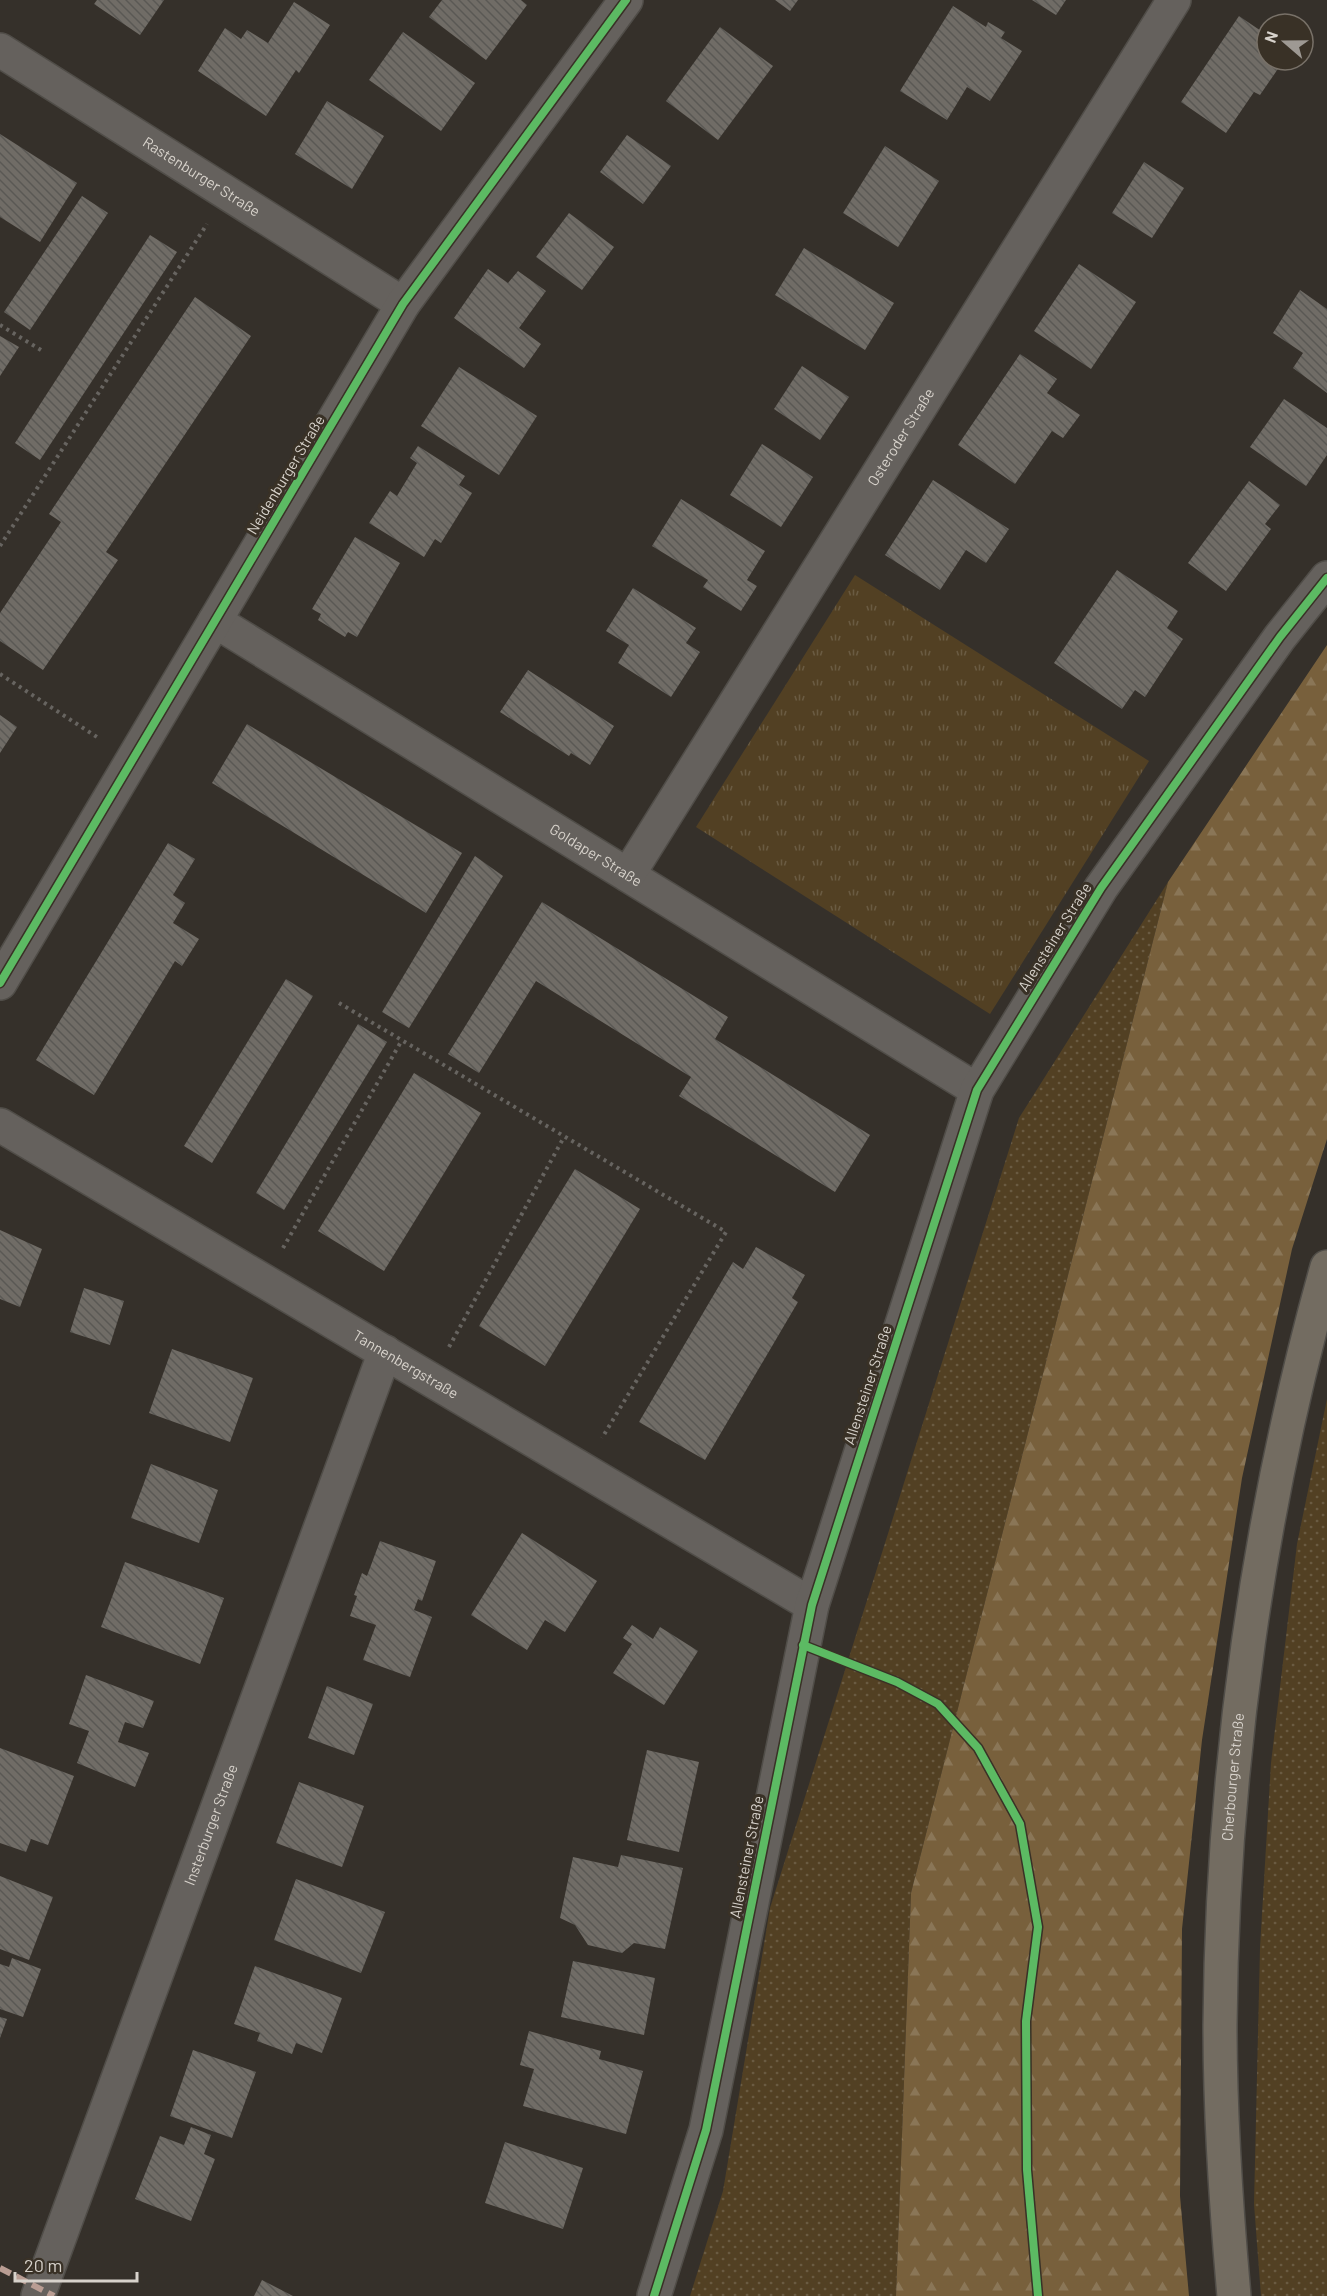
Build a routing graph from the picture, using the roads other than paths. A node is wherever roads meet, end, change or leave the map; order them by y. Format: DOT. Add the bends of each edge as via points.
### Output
graph roads {
  1 [pos="626,0"];
  2 [pos="1174,0"];
  3 [pos="0,50"];
  4 [pos="403,304"];
  5 [pos="1327,578"];
  6 [pos="215,621"];
  7 [pos="628,875"];
  8 [pos="0,983"];
  9 [pos="977,1090"];
  10 [pos="0,1125"];
  11 [pos="1327,1267"];
  12 [pos="385,1352"];
  13 [pos="812,1605"];
  14 [pos="38,2296"];
  15 [pos="654,2296"];
  16 [pos="1234,2296"];
  1 -- 4 [label="street, Neidenburger Straße"];
  2 -- 7 [label="street, Osteroder Straße"];
  3 -- 4 [label="street, Rastenburger Straße"];
  4 -- 6 [label="street, Neidenburger Straße"];
  5 -- 9 [label="street, Allensteiner Straße" via="1280,637 1101,888"];
  6 -- 7 [label="street, Goldaper Straße"];
  6 -- 8 [label="street, Neidenburger Straße"];
  7 -- 9 [label="street, Goldaper Straße"];
  9 -- 13 [label="street, Allensteiner Straße"];
  10 -- 12 [label="street, Tannenbergstraße"];
  11 -- 16 [label="main road, Cherbourger Straße" via="1279,1469 1259,1578 1243,1678 1227,1841 1220,2025 1224,2183"];
  12 -- 13 [label="street, Tannenbergstraße"];
  12 -- 14 [label="street, Insterburger Straße"];
  13 -- 15 [label="street, Allensteiner Straße" via="706,2130"];
}
